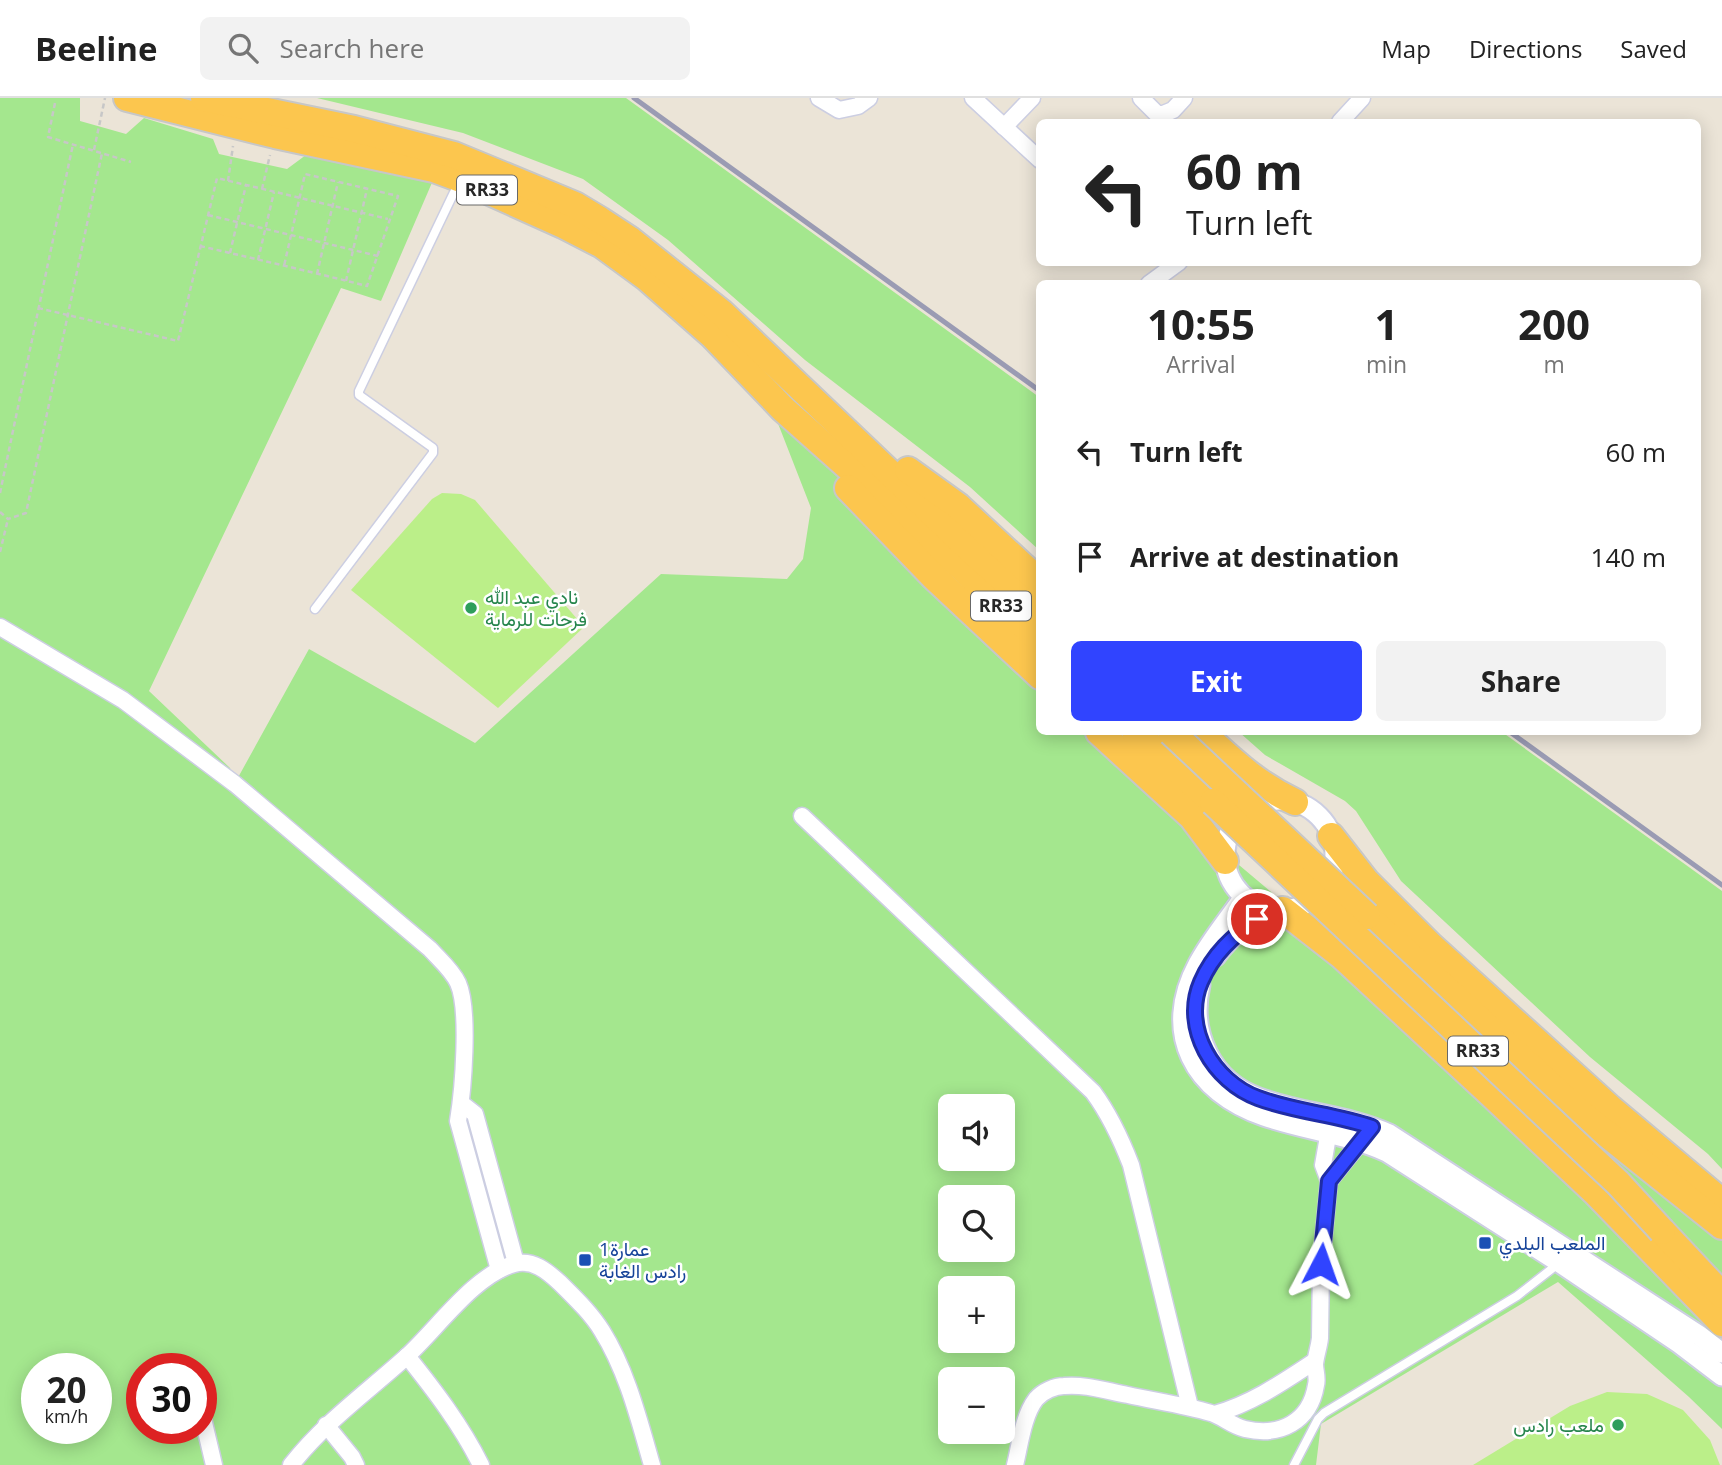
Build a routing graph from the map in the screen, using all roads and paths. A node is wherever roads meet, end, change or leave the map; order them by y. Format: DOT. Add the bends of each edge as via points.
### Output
graph roads {
  1 [pos="105,98"];
  2 [pos="127,98"];
  3 [pos="204,98"];
  4 [pos="819,98"];
  5 [pos="869,98"];
  6 [pos="973,98"];
  7 [pos="1032,98"];
  8 [pos="1141,98"];
  9 [pos="1184,98"];
  10 [pos="1362,98"];
  11 [pos="55,103"];
  12 [pos="1343,119"];
  13 [pos="233,123"];
  14 [pos="1004,127"];
  15 [pos="275,135"];
  16 [pos="72,144"];
  17 [pos="94,150"];
  18 [pos="102,153"];
  19 [pos="1036,156"];
  20 [pos="131,162"];
  21 [pos="461,179"];
  22 [pos="228,181"];
  23 [pos="338,182"];
  24 [pos="246,185"];
  25 [pos="262,189"];
  26 [pos="367,189"];
  27 [pos="274,192"];
  28 [pos="300,198"];
  29 [pos="333,206"];
  30 [pos="362,213"];
  31 [pos="208,215"];
  32 [pos="388,219"];
  33 [pos="237,222"];
  34 [pos="265,229"];
  35 [pos="291,235"];
  36 [pos="324,243"];
  37 [pos="201,246"];
  38 [pos="353,250"];
  39 [pos="230,253"];
  40 [pos="378,256"];
  41 [pos="258,260"];
  42 [pos="284,266"];
  43 [pos="1174,266"];
  44 [pos="317,274"];
  45 [pos="1154,280"];
  46 [pos="346,281"];
  47 [pos="38,308"];
  48 [pos="68,315"];
  49 [pos="783,408"];
  50 [pos="825,411"];
  51 [pos="0,493"];
  52 [pos="0,512"];
  53 [pos="8,519"];
  54 [pos="0,552"];
  55 [pos="968,561"];
  56 [pos="1036,578"];
  57 [pos="315,609"];
  58 [pos="1036,609"];
  59 [pos="0,627"];
  60 [pos="1036,638"];
  61 [pos="1036,672"];
  62 [pos="1102,735"];
  63 [pos="1138,735"];
  64 [pos="1174,735"];
  65 [pos="1204,735"];
  66 [pos="1295,802"];
  67 [pos="802,816"];
  68 [pos="1331,836"];
  69 [pos="1225,861"];
  70 [pos="1243,896"];
  71 [pos="1278,910"];
  72 [pos="461,1102"];
  73 [pos="1335,1125"];
  74 [pos="1366,1134"];
  75 [pos="1329,1181"];
  76 [pos="1722,1202"];
  77 [pos="1722,1226"];
  78 [pos="1566,1258"];
  79 [pos="516,1263"];
  80 [pos="499,1270"];
  81 [pos="1722,1295"];
  82 [pos="1722,1323"];
  83 [pos="1722,1353"];
  84 [pos="407,1356"];
  85 [pos="1315,1361"];
  86 [pos="1722,1377"];
  87 [pos="1190,1408"];
  88 [pos="1215,1414"];
  89 [pos="326,1425"];
  90 [pos="209,1444"];
  91 [pos="214,1465"];
  92 [pos="291,1465"];
  93 [pos="356,1465"];
  94 [pos="481,1465"];
  95 [pos="652,1465"];
  96 [pos="1016,1465"];
  97 [pos="1294,1465"];
  1 -- 17 [label="path"];
  2 -- 13 [label="highway, RR33"];
  3 -- 50 [label="highway, RR33" via="454,155 575,205 629,239 722,313"];
  4 -- 5 [label="street" via="839,110"];
  6 -- 14 [label="street"];
  7 -- 14 [label="street"];
  8 -- 9 [label="street" via="1161,114 1173,110"];
  10 -- 12 [label="street"];
  11 -- 16 [label="path" via="48,137"];
  13 -- 15 [label="highway, RR33"];
  13 -- 22 [label="path"];
  14 -- 19 [label="street"];
  15 -- 21 [label="highway, RR33"];
  15 -- 25 [label="path"];
  16 -- 17 [label="path"];
  16 -- 47 [label="path"];
  17 -- 18 [label="path"];
  18 -- 20 [label="path"];
  18 -- 48 [label="path"];
  21 -- 49 [label="highway, RR33" via="602,245 713,336"];
  21 -- 57 [label="lane" via="359,391 433,448 433,453"];
  22 -- 24 [label="path"];
  22 -- 31 [label="path" via="217,178"];
  23 -- 26 [label="path"];
  23 -- 28 [label="path" via="305,174"];
  23 -- 29 [label="path"];
  24 -- 25 [label="path"];
  24 -- 33 [label="path"];
  25 -- 27 [label="path"];
  26 -- 30 [label="path"];
  26 -- 32 [label="path" via="398,196"];
  27 -- 28 [label="path"];
  27 -- 34 [label="path"];
  28 -- 29 [label="path"];
  28 -- 35 [label="path"];
  29 -- 30 [label="path"];
  29 -- 36 [label="path"];
  30 -- 32 [label="path"];
  30 -- 38 [label="path"];
  31 -- 33 [label="path"];
  31 -- 37 [label="path"];
  32 -- 40 [label="path"];
  33 -- 34 [label="path"];
  33 -- 39 [label="path"];
  34 -- 35 [label="path"];
  34 -- 41 [label="path"];
  35 -- 36 [label="path"];
  35 -- 42 [label="path"];
  36 -- 38 [label="path"];
  36 -- 44 [label="path"];
  37 -- 39 [label="path"];
  37 -- 48 [label="path" via="178,341"];
  38 -- 40 [label="path"];
  38 -- 46 [label="path"];
  39 -- 41 [label="path"];
  40 -- 46 [label="path" via="367,286"];
  41 -- 42 [label="path"];
  42 -- 44 [label="path"];
  43 -- 45 [label="street"];
  44 -- 46 [label="path"];
  47 -- 48 [label="path"];
  47 -- 51 [label="path"];
  48 -- 53 [label="path" via="26,513"];
  49 -- 55 [label="highway, RR33"];
  49 -- 61 [label="highway" via="811,451 934,577"];
  50 -- 55 [label="highway, RR33"];
  50 -- 56 [label="highway" via="958,506"];
  52 -- 53 [label="path"];
  53 -- 54 [label="path"];
  55 -- 58 [label="highway, RR33"];
  55 -- 60 [label="highway, RR33"];
  59 -- 72 [label="street" via="123,699 235,784 430,948 458,984 465,1022"];
  62 -- 69 [label="highway" via="1192,817"];
  63 -- 81 [label="highway, RR33, bridge" via="1608,1174"];
  64 -- 77 [label="highway, RR33, bridge" via="1583,1115"];
  65 -- 66 [label="highway" via="1251,777"];
  66 -- 68 [label="street" via="1323,821"];
  66 -- 69 [label="street" via="1277,800 1244,813 1226,844"];
  67 -- 87 [label="street" via="1093,1092 1106,1110 1131,1166"];
  68 -- 71 [label="street" via="1335,856 1331,876 1320,894 1303,905"];
  68 -- 76 [label="highway" via="1366,881 1440,954"];
  69 -- 70 [label="street"];
  70 -- 71 [label="street"];
  70 -- 73 [label="street" via="1188,985 1183,1021 1192,1059 1201,1076 1229,1101 1264,1116"];
  71 -- 73 [label="street" via="1265,912 1226,943 1206,972 1197,1005 1201,1041 1217,1069 1238,1088"];
  71 -- 82 [label="highway" via="1342,956 1491,1094 1595,1192"];
  72 -- 79 [label="street" via="475,1114"];
  72 -- 80 [label="street" via="458,1121"];
  73 -- 74 [label="street"];
  73 -- 75 [label="street" via="1323,1165"];
  74 -- 75 [label="street"];
  74 -- 78 [label="street" via="1389,1134"];
  75 -- 85 [label="street"];
  78 -- 83 [label="street"];
  78 -- 86 [label="street"];
  78 -- 97 [label="lane" via="1517,1296 1324,1413"];
  79 -- 80 [label="street"];
  79 -- 95 [label="street" via="540,1266 602,1331 621,1368"];
  80 -- 84 [label="street"];
  84 -- 89 [label="street"];
  84 -- 94 [label="street" via="440,1396"];
  85 -- 88 [label="street" via="1259,1397"];
  85 -- 88 [label="street" via="1317,1383 1312,1401 1303,1417 1292,1424 1272,1430 1246,1429"];
  87 -- 88 [label="street"];
  87 -- 96 [label="street" via="1090,1386 1048,1389 1036,1399 1029,1414"];
  89 -- 92 [label="street"];
  89 -- 93 [label="street"];
  90 -- 91 [label="street"];
}
